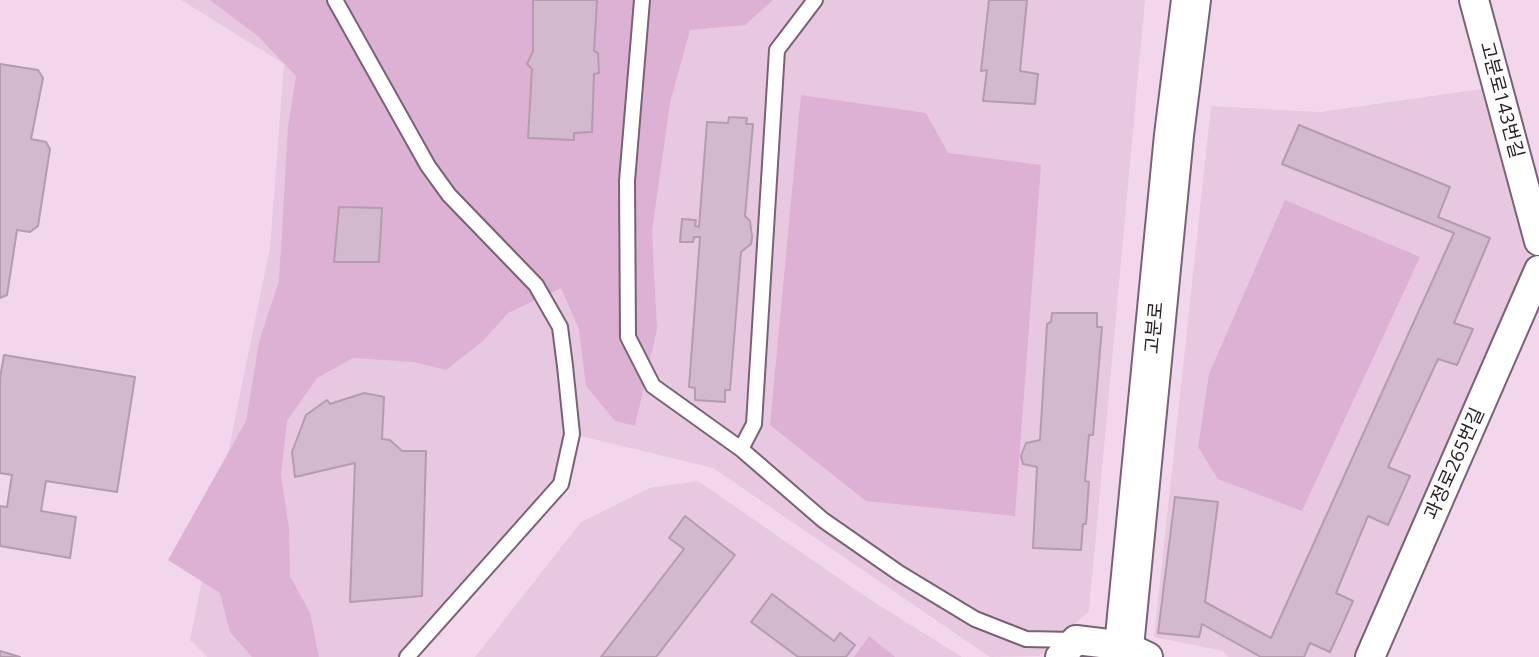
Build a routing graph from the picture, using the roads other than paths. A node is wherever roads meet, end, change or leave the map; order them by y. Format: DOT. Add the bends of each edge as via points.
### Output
graph roads {
  1 [pos="335,0"];
  2 [pos="642,0"];
  3 [pos="815,0"];
  4 [pos="1191,0"];
  5 [pos="1474,0"];
  6 [pos="1539,241"];
  7 [pos="1539,270"];
  8 [pos="741,449"];
  9 [pos="1068,649"];
  10 [pos="1132,653"];
  11 [pos="407,657"];
  12 [pos="1370,657"];
  1 -- 11 [label="lane" via="428,166 449,195 536,285 561,327 572,434 561,484"];
  2 -- 8 [label="lane" via="627,181 628,337 653,386"];
  3 -- 8 [label="lane" via="778,50 754,424"];
  4 -- 10 [label="main road, 고분로" via="1174,135"];
  5 -- 6 [label="street, 고분로143번길"];
  7 -- 12 [label="street, 과정로265번길"];
  8 -- 9 [label="lane" via="823,520 899,573 975,619"];
  9 -- 10 [label="street"];
}
